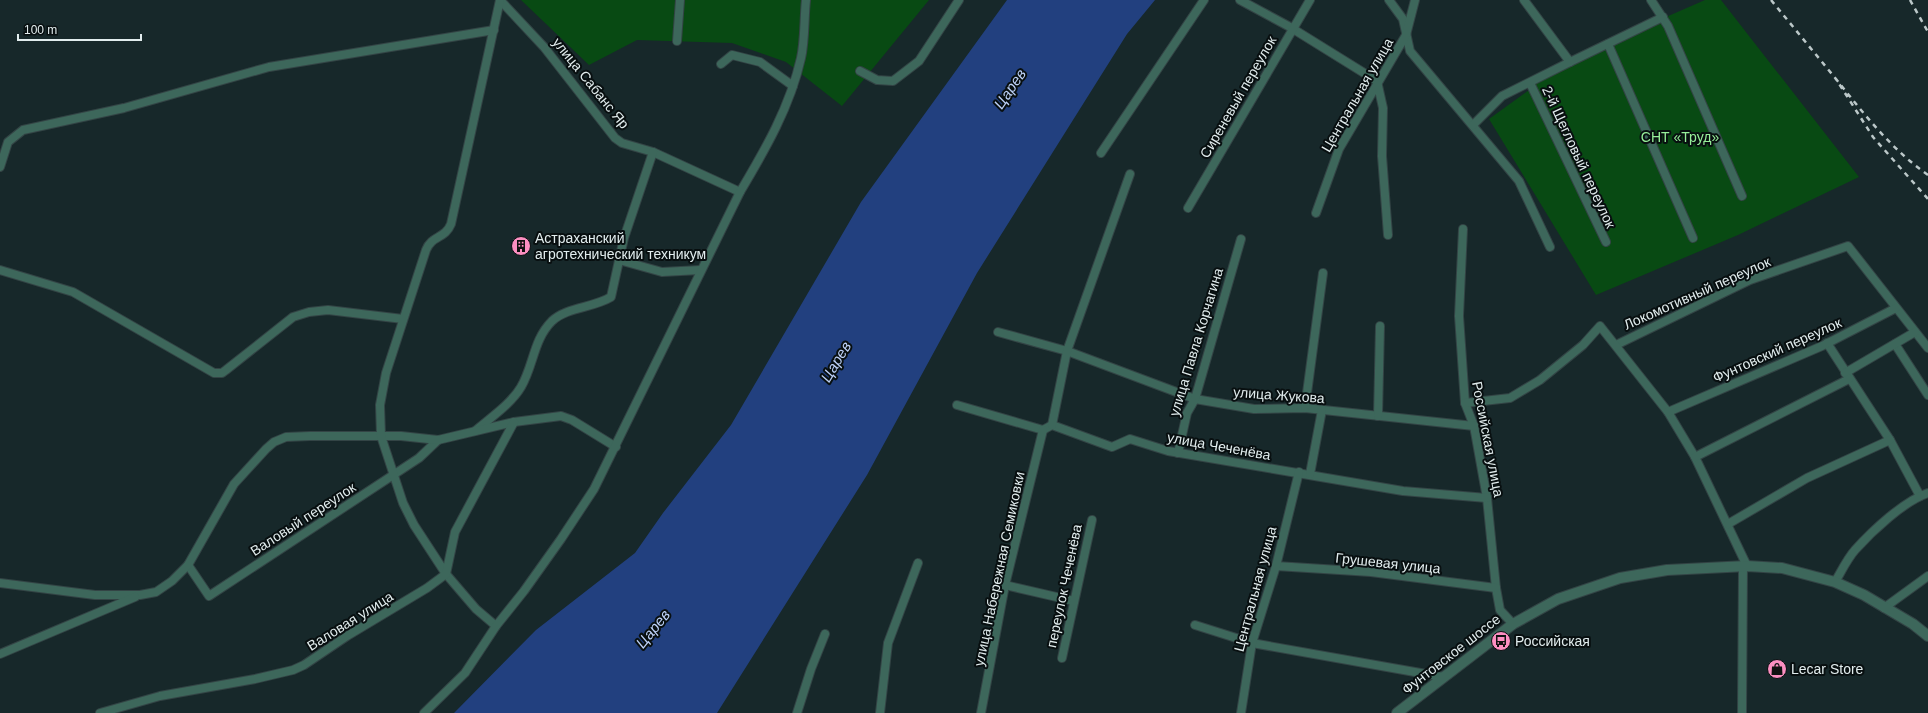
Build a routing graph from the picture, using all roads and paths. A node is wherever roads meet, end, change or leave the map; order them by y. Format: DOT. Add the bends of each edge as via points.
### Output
graph roads {
  1 [pos="500,0"];
  2 [pos="680,0"];
  3 [pos="806,0"];
  4 [pos="959,0"];
  5 [pos="1204,0"];
  6 [pos="1240,0"];
  7 [pos="1310,0"];
  8 [pos="1389,0"];
  9 [pos="1415,0"];
  10 [pos="1524,0"];
  11 [pos="1651,0"];
  12 [pos="1663,17"];
  13 [pos="1293,28"];
  14 [pos="494,30"];
  15 [pos="1406,35"];
  16 [pos="676,41"];
  17 [pos="1608,44"];
  18 [pos="1570,62"];
  19 [pos="722,64"];
  20 [pos="860,71"];
  21 [pos="1377,81"];
  22 [pos="1530,83"];
  23 [pos="793,86"];
  24 [pos="1473,125"];
  25 [pos="653,152"];
  26 [pos="1101,154"];
  27 [pos="0,167"];
  28 [pos="1130,174"];
  29 [pos="740,192"];
  30 [pos="1742,196"];
  31 [pos="1188,208"];
  32 [pos="1316,213"];
  33 [pos="1463,229"];
  34 [pos="1388,235"];
  35 [pos="1693,238"];
  36 [pos="1241,239"];
  37 [pos="1606,242"];
  38 [pos="1550,247"];
  39 [pos="618,260"];
  40 [pos="0,270"];
  41 [pos="700,270"];
  42 [pos="1323,273"];
  43 [pos="1896,308"];
  44 [pos="403,319"];
  45 [pos="1380,326"];
  46 [pos="998,332"];
  47 [pos="1915,332"];
  48 [pos="1827,343"];
  49 [pos="1894,344"];
  50 [pos="1616,345"];
  51 [pos="1928,348"];
  52 [pos="1067,351"];
  53 [pos="1847,376"];
  54 [pos="1928,395"];
  55 [pos="1195,400"];
  56 [pos="1466,403"];
  57 [pos="957,405"];
  58 [pos="1305,408"];
  59 [pos="1322,410"];
  60 [pos="1668,412"];
  61 [pos="1378,416"];
  62 [pos="514,422"];
  63 [pos="1052,425"];
  64 [pos="1474,426"];
  65 [pos="1043,430"];
  66 [pos="474,432"];
  67 [pos="381,436"];
  68 [pos="438,440"];
  69 [pos="1890,440"];
  70 [pos="616,447"];
  71 [pos="1178,453"];
  72 [pos="1695,457"];
  73 [pos="1299,472"];
  74 [pos="1310,474"];
  75 [pos="394,475"];
  76 [pos="1924,494"];
  77 [pos="1487,498"];
  78 [pos="1092,520"];
  79 [pos="1728,524"];
  80 [pos="918,563"];
  81 [pos="188,565"];
  82 [pos="1276,566"];
  83 [pos="1745,566"];
  84 [pos="446,574"];
  85 [pos="1928,576"];
  86 [pos="1835,582"];
  87 [pos="0,583"];
  88 [pos="1005,585"];
  89 [pos="1496,588"];
  90 [pos="140,595"];
  91 [pos="1074,601"];
  92 [pos="1884,608"];
  93 [pos="1513,624"];
  94 [pos="496,626"];
  95 [pos="1195,626"];
  96 [pos="825,634"];
  97 [pos="1928,636"];
  98 [pos="1252,643"];
  99 [pos="0,654"];
  100 [pos="1062,658"];
  101 [pos="1442,677"];
  102 [pos="100,713"];
  103 [pos="424,713"];
  104 [pos="797,713"];
  105 [pos="880,713"];
  106 [pos="981,713"];
  107 [pos="1241,713"];
  108 [pos="1397,713"];
  109 [pos="1742,713"];
  1 -- 14 [label="street"];
  1 -- 25 [label="street, улица Сабанс Яр" via="544,48 610,133 622,143"];
  2 -- 16 [label="street"];
  3 -- 23 [label="street" via="802,57"];
  4 -- 20 [label="street" via="918,61 892,82 877,80"];
  5 -- 26 [label="street"];
  6 -- 13 [label="street"];
  7 -- 13 [label="street, Сиреневый переулок"];
  8 -- 15 [label="street" via="1403,19"];
  9 -- 15 [label="street"];
  10 -- 18 [label="street"];
  11 -- 12 [label="street"];
  12 -- 17 [label="street"];
  12 -- 30 [label="street"];
  13 -- 21 [label="street"];
  13 -- 31 [label="street, Сиреневый переулок"];
  14 -- 27 [label="street" via="268,67 124,108 23,130 8,142"];
  14 -- 44 [label="street" via="451,224 448,232 429,243"];
  15 -- 21 [label="street, Центральная улица"];
  15 -- 24 [label="street" via="1410,52"];
  17 -- 18 [label="street"];
  17 -- 35 [label="street"];
  18 -- 22 [label="street"];
  19 -- 23 [label="street" via="732,55 760,62"];
  21 -- 32 [label="street, Центральная улица" via="1339,148"];
  21 -- 34 [label="street" via="1382,108 1382,156"];
  22 -- 24 [label="street" via="1502,96"];
  22 -- 37 [label="street, 2-й Щегловый переулок"];
  23 -- 29 [label="street" via="768,146"];
  24 -- 38 [label="street" via="1520,181"];
  25 -- 29 [label="street, улица Сабанс Яр"];
  25 -- 39 [label="street"];
  28 -- 52 [label="street"];
  29 -- 41 [label="street"];
  33 -- 56 [label="street, Российская улица" via="1459,316"];
  36 -- 55 [label="street, улица Павла Корчагина"];
  39 -- 41 [label="street" via="662,272"];
  39 -- 66 [label="street" via="611,297 563,314 554,320 544,330 537,343 524,381 515,396"];
  40 -- 44 [label="street" via="73,292 214,373 222,373 292,317 309,312 328,310"];
  41 -- 70 [label="street"];
  42 -- 58 [label="street"];
  43 -- 47 [label="street, Локомотивный переулок"];
  43 -- 48 [label="street, Фунтовский переулок"];
  43 -- 50 [label="street, Локомотивный переулок" via="1848,246 1750,280"];
  44 -- 67 [label="street" via="386,373 381,399"];
  45 -- 61 [label="street"];
  46 -- 52 [label="street, улица Жукова"];
  47 -- 49 [label="street"];
  47 -- 51 [label="street, Локомотивный переулок"];
  48 -- 53 [label="street"];
  48 -- 60 [label="street, Фунтовский переулок"];
  49 -- 53 [label="street"];
  49 -- 54 [label="street"];
  50 -- 56 [label="street" via="1600,326 1583,345 1540,380 1510,398"];
  50 -- 60 [label="street"];
  52 -- 55 [label="street, улица Жукова"];
  52 -- 63 [label="street"];
  53 -- 69 [label="street"];
  53 -- 72 [label="street"];
  55 -- 58 [label="street, улица Жукова" via="1254,409"];
  55 -- 71 [label="street, улица Павла Корчагина" via="1187,413"];
  56 -- 64 [label="street, Российская улица"];
  57 -- 65 [label="street"];
  58 -- 59 [label="street, улица Жукова"];
  59 -- 61 [label="street, улица Жукова"];
  59 -- 74 [label="street"];
  60 -- 72 [label="street"];
  61 -- 64 [label="street, улица Жукова"];
  62 -- 66 [label="street"];
  62 -- 70 [label="street" via="561,416"];
  62 -- 84 [label="street" via="455,532"];
  63 -- 65 [label="street"];
  63 -- 71 [label="street, улица Чеченёва" via="1112,447 1130,439"];
  64 -- 77 [label="street, Российская улица"];
  65 -- 88 [label="street, улица Набережная Семиковки"];
  66 -- 68 [label="street"];
  67 -- 68 [label="street"];
  67 -- 75 [label="street"];
  67 -- 81 [label="street" via="286,437 274,442 229,491"];
  68 -- 75 [label="street, Валовый переулок" via="419,458"];
  69 -- 76 [label="street"];
  69 -- 79 [label="street" via="1808,478"];
  70 -- 94 [label="street" via="594,489 561,540"];
  71 -- 73 [label="street, улица Чеченёва"];
  72 -- 79 [label="street"];
  73 -- 74 [label="street, улица Чеченёва"];
  73 -- 82 [label="street, Центральная улица"];
  74 -- 77 [label="street, улица Чеченёва" via="1404,491"];
  75 -- 81 [label="street, Валовый переулок" via="209,596"];
  75 -- 84 [label="street" via="403,503 414,525"];
  76 -- 86 [label="street" via="1883,524 1854,551"];
  77 -- 89 [label="street, Российская улица"];
  78 -- 91 [label="street, переулок Чеченёва"];
  79 -- 83 [label="street"];
  80 -- 105 [label="street" via="888,644"];
  81 -- 90 [label="street" via="164,587 156,592"];
  82 -- 89 [label="street, Грушевая улица" via="1371,572"];
  82 -- 98 [label="street, Центральная улица"];
  83 -- 86 [label="street, Фунтовское шоссе" via="1782,568"];
  83 -- 93 [label="street, Фунтовское шоссе" via="1667,570 1620,578 1558,599"];
  83 -- 109 [label="street"];
  84 -- 94 [label="street" via="476,609"];
  84 -- 102 [label="street, Валовая улица" via="293,670 160,696"];
  85 -- 92 [label="street"];
  86 -- 92 [label="street, Фунтовское шоссе" via="1864,595"];
  87 -- 90 [label="street" via="95,595"];
  88 -- 91 [label="street"];
  88 -- 106 [label="street, улица Набережная Семиковки"];
  89 -- 93 [label="street, Российская улица" via="1500,610"];
  90 -- 99 [label="street"];
  91 -- 100 [label="street, переулок Чеченёва"];
  92 -- 97 [label="street, Фунтовское шоссе" via="1913,624"];
  93 -- 101 [label="street, Фунтовское шоссе"];
  94 -- 103 [label="street" via="465,673"];
  95 -- 98 [label="street"];
  96 -- 104 [label="street"];
  98 -- 101 [label="street"];
  98 -- 107 [label="street, Центральная улица"];
  101 -- 108 [label="street, Фунтовское шоссе"];
}
